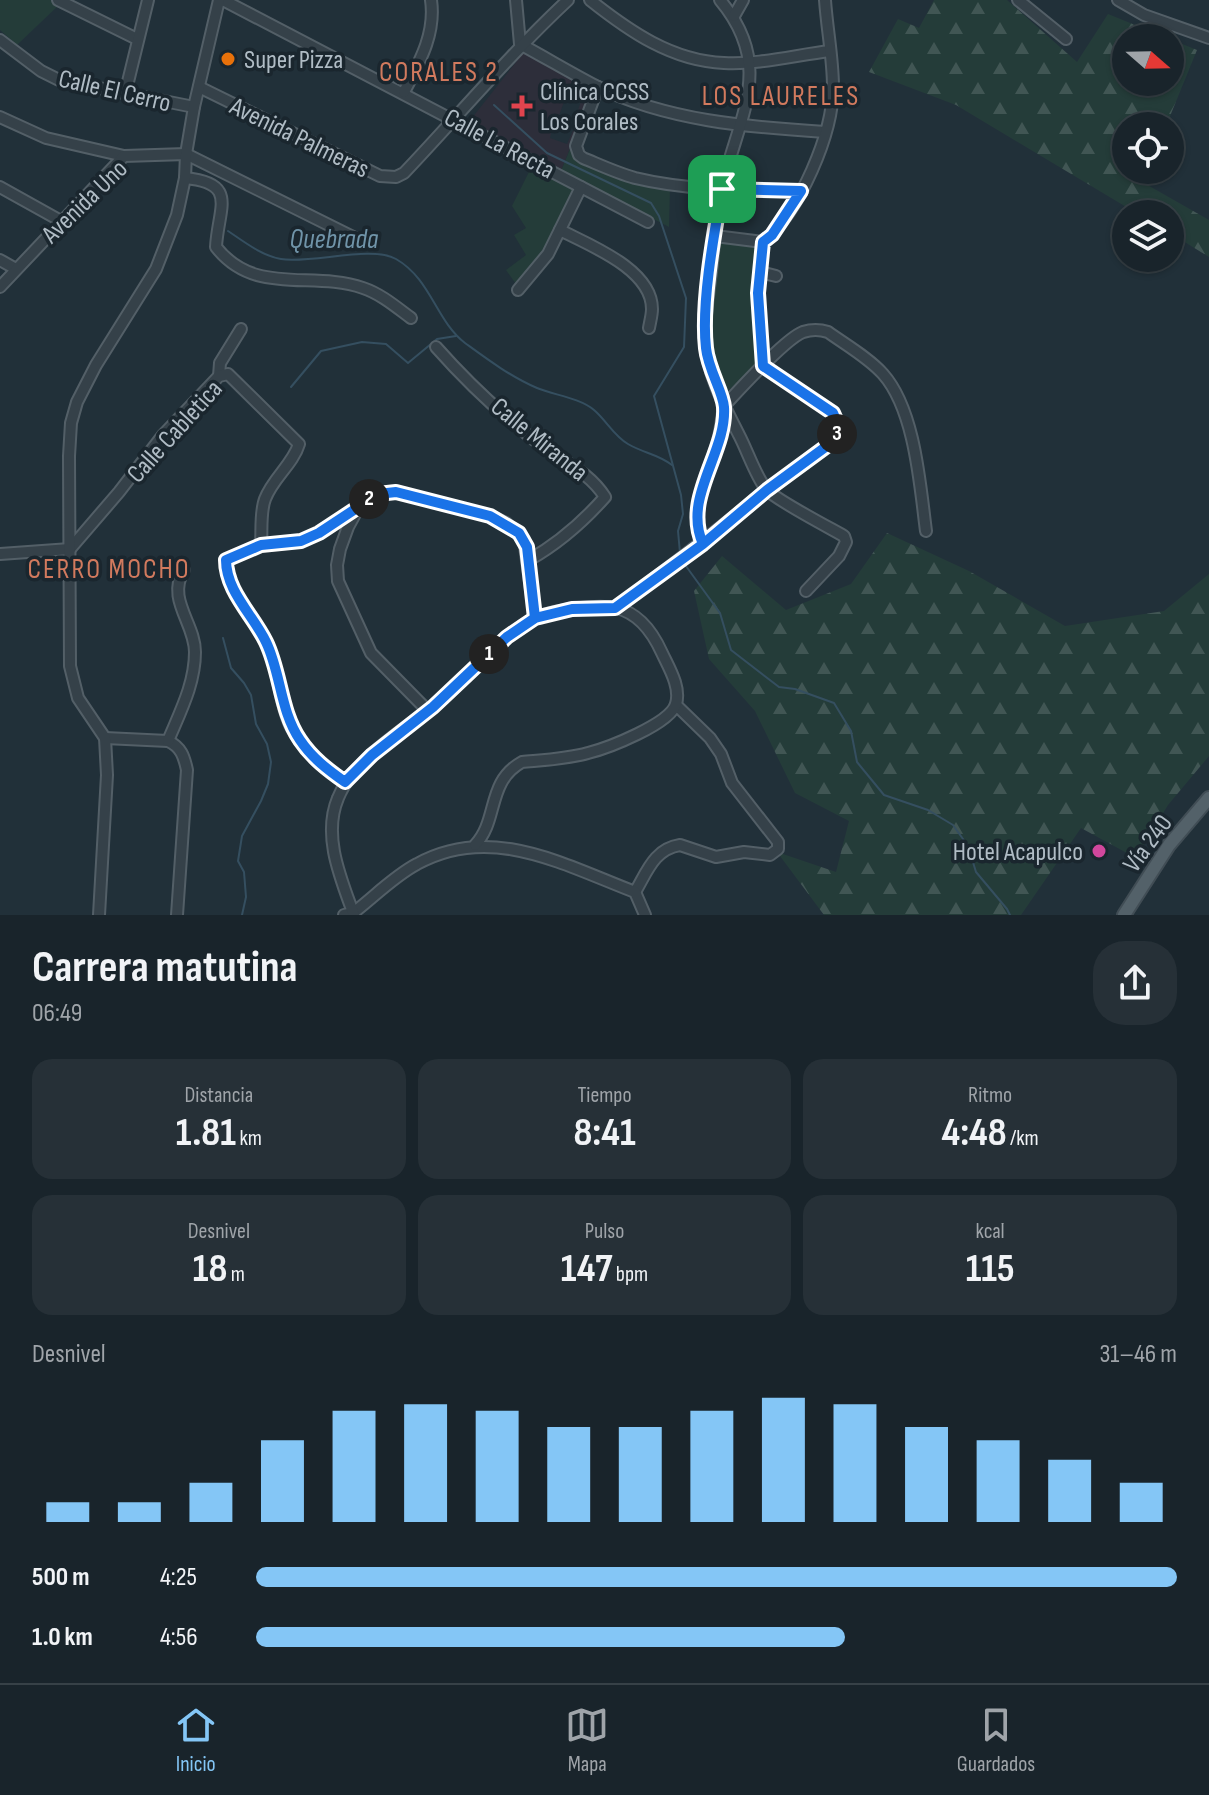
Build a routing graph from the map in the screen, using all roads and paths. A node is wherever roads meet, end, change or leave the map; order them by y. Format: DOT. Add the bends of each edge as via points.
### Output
graph roads {
  1 [pos="58,0"];
  2 [pos="148,0"];
  3 [pos="221,0"];
  4 [pos="431,0"];
  5 [pos="516,0"];
  6 [pos="568,0"];
  7 [pos="590,0"];
  8 [pos="720,0"];
  9 [pos="743,0"];
  10 [pos="825,0"];
  11 [pos="1018,0"];
  12 [pos="1118,0"];
  13 [pos="734,16"];
  14 [pos="1209,38"];
  15 [pos="137,39"];
  16 [pos="1066,39"];
  17 [pos="0,40"];
  18 [pos="520,44"];
  19 [pos="830,51"];
  20 [pos="749,62"];
  21 [pos="199,87"];
  22 [pos="598,87"];
  23 [pos="404,92"];
  24 [pos="125,94"];
  25 [pos="194,107"];
  26 [pos="0,117"];
  27 [pos="456,119"];
  28 [pos="738,126"];
  29 [pos="825,132"];
  30 [pos="186,154"];
  31 [pos="124,156"];
  32 [pos="185,178"];
  33 [pos="0,187"];
  34 [pos="581,187"];
  35 [pos="722,189"];
  36 [pos="801,191"];
  37 [pos="61,221"];
  38 [pos="648,222"];
  39 [pos="560,230"];
  40 [pos="715,236"];
  41 [pos="357,239"];
  42 [pos="763,242"];
  43 [pos="0,260"];
  44 [pos="16,269"];
  45 [pos="760,272"];
  46 [pos="776,276"];
  47 [pos="0,287"];
  48 [pos="518,290"];
  49 [pos="411,318"];
  50 [pos="649,328"];
  51 [pos="241,329"];
  52 [pos="436,347"];
  53 [pos="763,366"];
  54 [pos="219,376"];
  55 [pos="724,406"];
  56 [pos="767,490"];
  57 [pos="361,504"];
  58 [pos="926,531"];
  59 [pos="703,544"];
  60 [pos="261,545"];
  61 [pos="70,549"];
  62 [pos="0,554"];
  63 [pos="529,560"];
  64 [pos="184,570"];
  65 [pos="806,591"];
  66 [pos="615,608"];
  67 [pos="535,618"];
  68 [pos="676,705"];
  69 [pos="427,710"];
  70 [pos="105,738"];
  71 [pos="168,741"];
  72 [pos="345,782"];
  73 [pos="1209,798"];
  74 [pos="475,845"];
  75 [pos="635,892"];
  76 [pos="351,914"];
  77 [pos="99,915"];
  78 [pos="177,915"];
  79 [pos="645,915"];
  80 [pos="1124,915"];
  1 -- 15 [label="street"];
  2 -- 15 [label="street"];
  3 -- 21 [label="street"];
  3 -- 23 [label="street, Calle La Recta"];
  4 -- 23 [label="street" via="429,35"];
  5 -- 18 [label="street"];
  6 -- 18 [label="street, Avenida Palmeras"];
  7 -- 20 [label="street" via="619,23 676,53 726,64"];
  8 -- 13 [label="street"];
  9 -- 13 [label="street"];
  10 -- 19 [label="street"];
  11 -- 16 [label="street"];
  12 -- 14 [label="street"];
  13 -- 20 [label="street"];
  15 -- 24 [label="street"];
  17 -- 24 [label="street, Calle El Cerro" via="59,80"];
  18 -- 22 [label="street"];
  18 -- 27 [label="street, Avenida Palmeras"];
  19 -- 20 [label="street"];
  19 -- 29 [label="street" via="833,89"];
  20 -- 28 [label="street" via="750,92"];
  21 -- 25 [label="street"];
  21 -- 27 [label="street, Avenida Palmeras" via="380,176 404,173"];
  22 -- 28 [label="street" via="691,118"];
  22 -- 35 [label="street" via="576,146 579,155 636,178"];
  23 -- 27 [label="street, Calle La Recta"];
  24 -- 25 [label="street, Calle El Cerro"];
  25 -- 30 [label="street"];
  26 -- 31 [label="street" via="46,138"];
  27 -- 34 [label="street, Calle La Recta"];
  28 -- 29 [label="street"];
  28 -- 35 [label="street"];
  29 -- 36 [label="street"];
  30 -- 31 [label="street, Avenida Uno"];
  30 -- 32 [label="street"];
  30 -- 41 [label="street"];
  31 -- 37 [label="street, Avenida Uno"];
  32 -- 49 [label="street" via="218,188 222,200 216,247 228,262 270,279 363,288"];
  32 -- 61 [label="street" via="156,269 77,402 69,456"];
  33 -- 37 [label="street"];
  34 -- 38 [label="street, Calle La Recta"];
  34 -- 39 [label="street"];
  35 -- 36 [label="street"];
  35 -- 40 [label="street"];
  36 -- 42 [label="street"];
  37 -- 44 [label="street, Avenida Uno"];
  39 -- 48 [label="street" via="539,267"];
  39 -- 50 [label="street" via="630,269 652,306"];
  40 -- 42 [label="street"];
  40 -- 55 [label="street" via="706,344 708,366"];
  42 -- 45 [label="street"];
  43 -- 44 [label="street"];
  44 -- 47 [label="street, Avenida Uno"];
  45 -- 46 [label="street"];
  45 -- 53 [label="street"];
  51 -- 54 [label="street" via="220,363"];
  52 -- 63 [label="street, Calle Miranda" via="537,443 579,469 605,497 581,524"];
  53 -- 55 [label="street"];
  53 -- 56 [label="street" via="833,413 840,429 835,440"];
  53 -- 58 [label="street" via="801,333 818,329 880,371 899,401 915,449"];
  54 -- 60 [label="street, Calle Cabletica" via="228,374 241,384 299,444 264,501"];
  54 -- 61 [label="street, Calle Cabletica"];
  55 -- 56 [label="street"];
  55 -- 59 [label="street" via="696,514"];
  56 -- 59 [label="street"];
  56 -- 65 [label="street" via="844,536 839,556"];
  57 -- 60 [label="street" via="301,541"];
  57 -- 63 [label="street" via="396,492 490,516 519,533"];
  57 -- 69 [label="street" via="340,549 338,581 371,653"];
  59 -- 66 [label="street"];
  60 -- 72 [label="street" via="226,560 227,578 267,642 289,723 323,766"];
  61 -- 62 [label="street"];
  61 -- 70 [label="street" via="72,683"];
  63 -- 67 [label="street"];
  64 -- 71 [label="street" via="177,586 195,649 192,681"];
  66 -- 67 [label="street" via="572,609"];
  66 -- 68 [label="street" via="649,627 675,682"];
  67 -- 69 [label="street"];
  68 -- 74 [label="street" via="666,719 614,744 513,767 499,786 486,830"];
  68 -- 75 [label="street" via="710,738 732,783 778,842 778,849 770,855 716,857 674,845 656,856"];
  69 -- 72 [label="street"];
  70 -- 71 [label="street"];
  70 -- 77 [label="street"];
  71 -- 78 [label="street" via="178,745 187,770"];
  72 -- 76 [label="street" via="336,801 332,841"];
  73 -- 80 [label="main road, Vía 240" via="1169,845"];
  74 -- 75 [label="street" via="527,851"];
  74 -- 76 [label="street" via="418,863"];
  75 -- 79 [label="street"];
}
